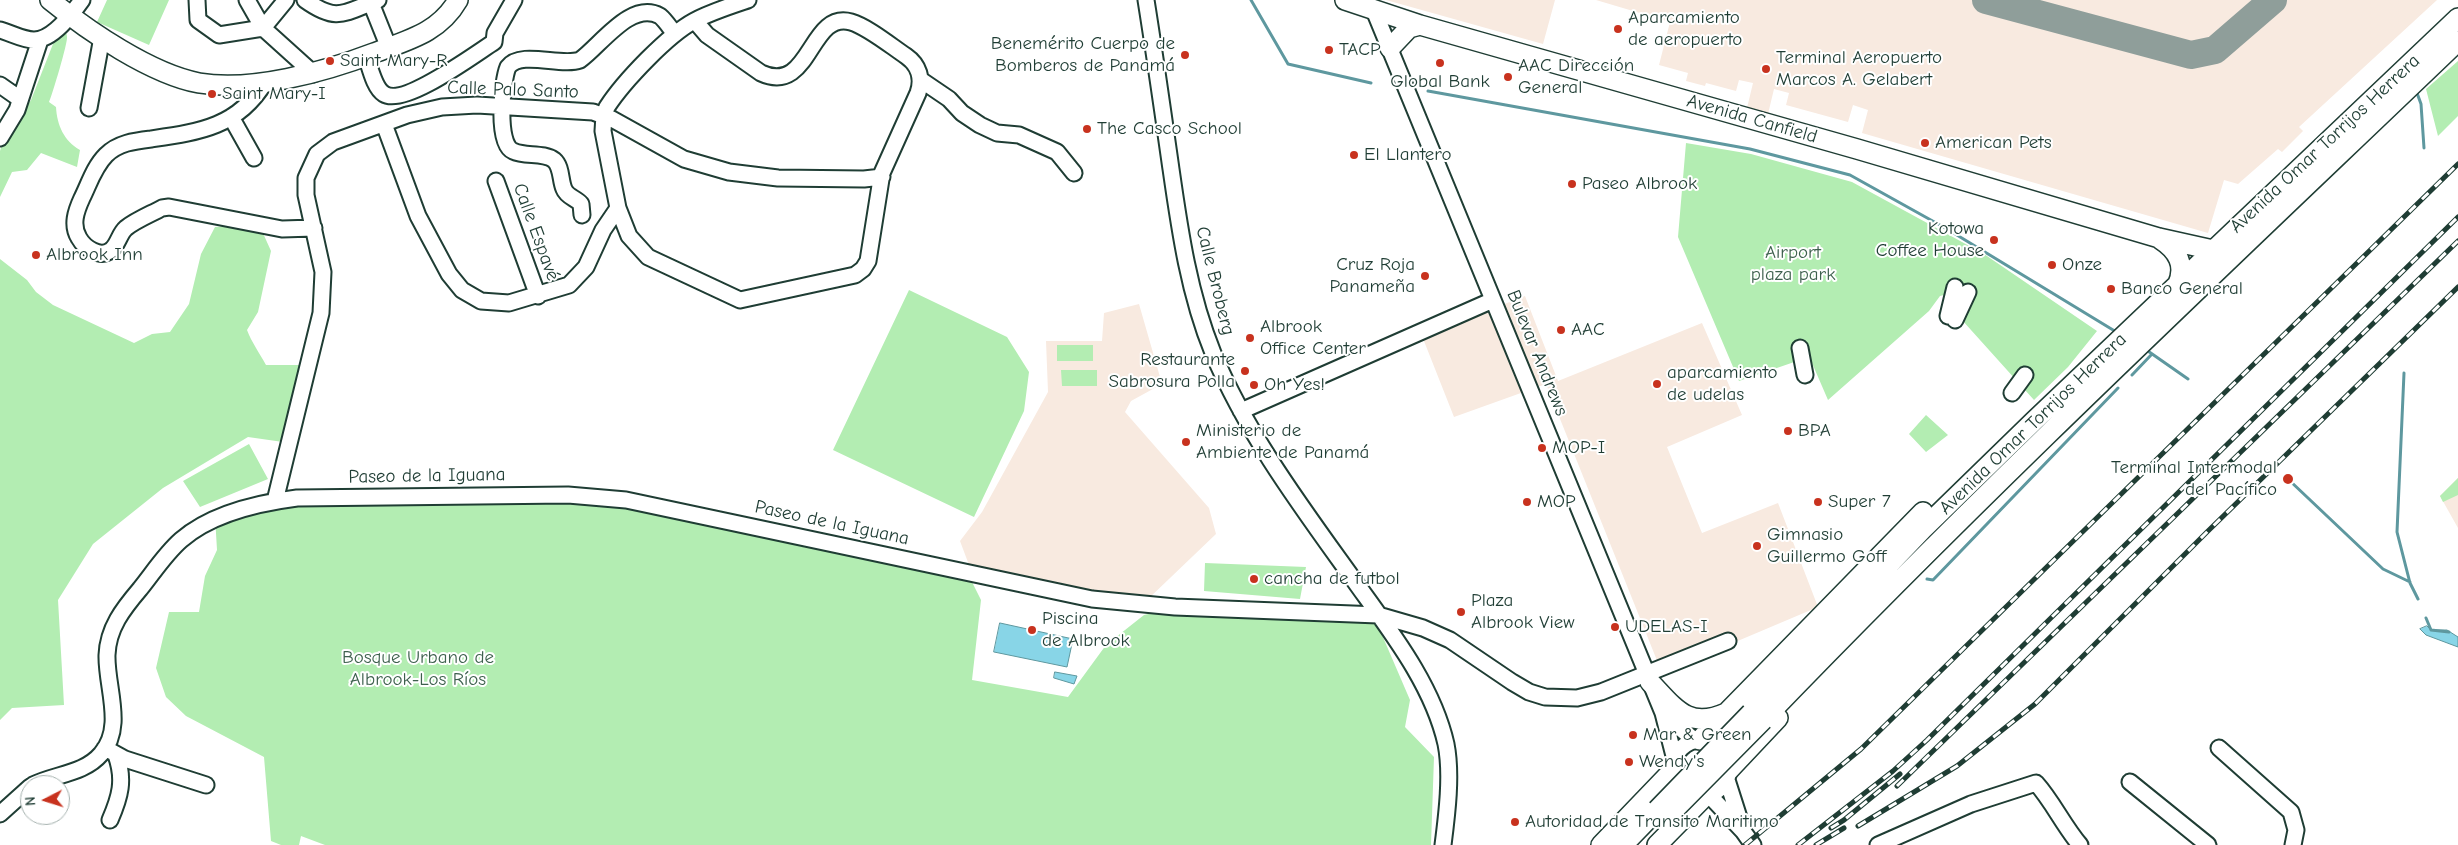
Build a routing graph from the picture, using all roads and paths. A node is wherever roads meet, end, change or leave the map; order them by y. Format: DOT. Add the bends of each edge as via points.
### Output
graph roads {
  1 [pos="50,0"];
  2 [pos="82,0"];
  3 [pos="196,0"];
  4 [pos="247,0"];
  5 [pos="286,0"];
  6 [pos="304,0"];
  7 [pos="458,0"];
  8 [pos="514,0"];
  9 [pos="748,0"];
  10 [pos="1146,0"];
  11 [pos="1345,0"];
  12 [pos="375,1"];
  13 [pos="1373,8"];
  14 [pos="69,15"];
  15 [pos="2458,18"];
  16 [pos="695,20"];
  17 [pos="1420,25"];
  18 [pos="263,28"];
  19 [pos="0,30"];
  20 [pos="675,34"];
  21 [pos="102,38"];
  22 [pos="40,40"];
  23 [pos="2458,41"];
  24 [pos="494,42"];
  25 [pos="389,48"];
  26 [pos="1390,48"];
  27 [pos="366,56"];
  28 [pos="510,63"];
  29 [pos="314,74"];
  30 [pos="920,80"];
  31 [pos="265,82"];
  32 [pos="0,85"];
  33 [pos="20,99"];
  34 [pos="502,106"];
  35 [pos="89,108"];
  36 [pos="604,115"];
  37 [pos="231,117"];
  38 [pos="384,124"];
  39 [pos="0,138"];
  40 [pos="254,158"];
  41 [pos="1074,173"];
  42 [pos="882,177"];
  43 [pos="496,181"];
  44 [pos="618,208"];
  45 [pos="582,215"];
  46 [pos="314,228"];
  47 [pos="2159,238"];
  48 [pos="2213,250"];
  49 [pos="2177,286"];
  50 [pos="1961,289"];
  51 [pos="538,296"];
  52 [pos="1494,300"];
  53 [pos="2157,316"];
  54 [pos="1951,318"];
  55 [pos="1800,348"];
  56 [pos="2112,359"];
  57 [pos="1805,375"];
  58 [pos="2025,375"];
  59 [pos="2012,393"];
  60 [pos="1240,411"];
  61 [pos="276,501"];
  62 [pos="1378,615"];
  63 [pos="1728,641"];
  64 [pos="1649,678"];
  65 [pos="1663,713"];
  66 [pos="1750,715"];
  67 [pos="1698,741"];
  68 [pos="2219,748"];
  69 [pos="111,752"];
  70 [pos="1674,765"];
  71 [pos="62,775"];
  72 [pos="1728,775"];
  73 [pos="2130,782"];
  74 [pos="206,784"];
  75 [pos="1707,795"];
  76 [pos="20,796"];
  77 [pos="0,814"];
  78 [pos="110,820"];
  79 [pos="1657,822"];
  80 [pos="1743,831"];
  81 [pos="1443,845"];
  82 [pos="1601,845"];
  83 [pos="1623,845"];
  84 [pos="1640,845"];
  85 [pos="1753,845"];
  86 [pos="1878,845"];
  87 [pos="2080,845"];
  88 [pos="2208,845"];
  89 [pos="2293,845"];
  1 -- 14 [label="main road"];
  2 -- 14 [label="street"];
  3 -- 18 [label="street" via="198,20 219,36"];
  4 -- 18 [label="street"];
  5 -- 18 [label="street"];
  6 -- 12 [label="street" via="330,15 339,15"];
  7 -- 25 [label="main road" via="437,26"];
  8 -- 24 [label="street" via="495,33"];
  9 -- 16 [label="street"];
  10 -- 60 [label="street, Calle Broberg" via="1188,275 1206,335"];
  11 -- 13 [label="main road, Avenida Canfield"];
  12 -- 25 [label="street"];
  13 -- 17 [label="main road, Avenida Canfield"];
  13 -- 26 [label="street, Bulevar Andrews"];
  14 -- 21 [label="main road"];
  14 -- 22 [label="street" via="52,33"];
  15 -- 48 [label="main road, Avenida Omar Torrijos Herrera"];
  16 -- 20 [label="street"];
  16 -- 30 [label="street" via="707,35 764,75 775,77 797,68 828,26 850,22 910,59"];
  17 -- 26 [label="main road" via="1409,28"];
  17 -- 47 [label="main road, Avenida Canfield"];
  18 -- 29 [label="street"];
  19 -- 22 [label="street"];
  20 -- 28 [label="street" via="654,12 638,9 627,14 580,60 520,59"];
  20 -- 36 [label="street" via="616,95"];
  21 -- 31 [label="main road" via="186,80 221,84"];
  21 -- 35 [label="street"];
  22 -- 33 [label="street"];
  23 -- 53 [label="main road, Avenida Omar Torrijos Herrera"];
  24 -- 27 [label="street" via="439,79 394,96 386,96 380,91"];
  24 -- 28 [label="street"];
  25 -- 27 [label="main road"];
  26 -- 52 [label="street, Bulevar Andrews"];
  27 -- 29 [label="main road"];
  28 -- 34 [label="street"];
  29 -- 31 [label="main road"];
  30 -- 41 [label="street" via="980,125 997,133 1019,135 1057,152"];
  30 -- 42 [label="street" via="918,93"];
  31 -- 37 [label="street" via="257,96"];
  32 -- 33 [label="street"];
  33 -- 39 [label="street" via="14,118"];
  34 -- 36 [label="street, Calle Palo Santo"];
  34 -- 38 [label="street, Calle Palo Santo" via="442,107"];
  34 -- 45 [label="street" via="506,146 515,152 555,161 565,191 581,204"];
  36 -- 42 [label="street, Calle Palo Santo" via="668,151 729,172 778,178"];
  36 -- 44 [label="street" via="603,131"];
  37 -- 40 [label="street"];
  37 -- 46 [label="street" via="206,130 127,143 110,152 94,170 76,214 76,230 80,239 91,250 106,252 111,250 126,228 169,207 282,229"];
  38 -- 46 [label="street, Calle Palo Santo" via="338,140 317,154 308,169 305,186"];
  38 -- 51 [label="street" via="418,216 457,285 474,298 493,304 509,304"];
  42 -- 44 [label="street" via="869,257 863,269 849,278 748,300 734,298 648,257 629,236"];
  43 -- 51 [label="street, Calle Espavé"];
  44 -- 51 [label="street" via="603,230 582,274 569,285"];
  46 -- 61 [label="street, Calle Palo Santo" via="322,272 321,314"];
  47 -- 48 [label="main road, Avenida Canfield"];
  47 -- 49 [label="main road" via="2175,251 2180,260 2182,271"];
  48 -- 49 [label="main road, Avenida Omar Torrijos Herrera"];
  49 -- 53 [label="main road, Avenida Omar Torrijos Herrera"];
  50 -- 54 [label="street"];
  52 -- 60 [label="street"];
  52 -- 64 [label="street, Bulevar Andrews"];
  53 -- 56 [label="main road, Avenida Omar Torrijos Herrera"];
  55 -- 57 [label="street"];
  56 -- 66 [label="main road, Avenida Omar Torrijos Herrera" via="1984,497"];
  56 -- 66 [label="main road, Avenida Omar Torrijos Herrera" via="2012,441 1883,571"];
  58 -- 59 [label="street"];
  60 -- 62 [label="street, Calle Broberg" via="1269,459"];
  61 -- 62 [label="street, Paseo de la Iguana" via="466,495 568,494 601,497 1092,599 1134,604"];
  61 -- 69 [label="street, Paseo de la Iguana" via="230,513 188,535 174,547 121,613 108,649 113,722"];
  62 -- 64 [label="street, Paseo de la Iguana" via="1450,640 1512,682 1545,697 1583,697"];
  62 -- 81 [label="street, Calle Broberg" via="1424,686 1446,746 1448,800"];
  63 -- 64 [label="street, Paseo de la Iguana"];
  64 -- 65 [label="street, Bulevar Andrews"];
  64 -- 66 [label="main road" via="1678,712 1689,718"];
  65 -- 67 [label="street, Bulevar Andrews"];
  65 -- 70 [label="street, Bulevar Andrews"];
  66 -- 67 [label="main road"];
  66 -- 72 [label="main road"];
  66 -- 79 [label="main road, Avenida Omar Torrijos Herrera, bridge"];
  67 -- 70 [label="street" via="1682,749"];
  67 -- 72 [label="street" via="1710,742 1721,748 1727,758"];
  68 -- 89 [label="street" via="2291,812 2296,830"];
  69 -- 71 [label="street"];
  69 -- 74 [label="street"];
  69 -- 78 [label="street" via="120,770 122,788"];
  70 -- 75 [label="street" via="1680,786 1687,792"];
  70 -- 79 [label="main road"];
  72 -- 75 [label="street" via="1721,788"];
  72 -- 80 [label="street"];
  73 -- 88 [label="street"];
  75 -- 79 [label="main road"];
  75 -- 80 [label="street"];
  76 -- 77 [label="street"];
  79 -- 82 [label="main road"];
  79 -- 83 [label="main road, Avenida Omar Torrijos Herrera"];
  79 -- 84 [label="main road, Avenida Omar Torrijos Herrera"];
  80 -- 85 [label="street"];
  86 -- 87 [label="street" via="1971,804 2036,783"];
}
